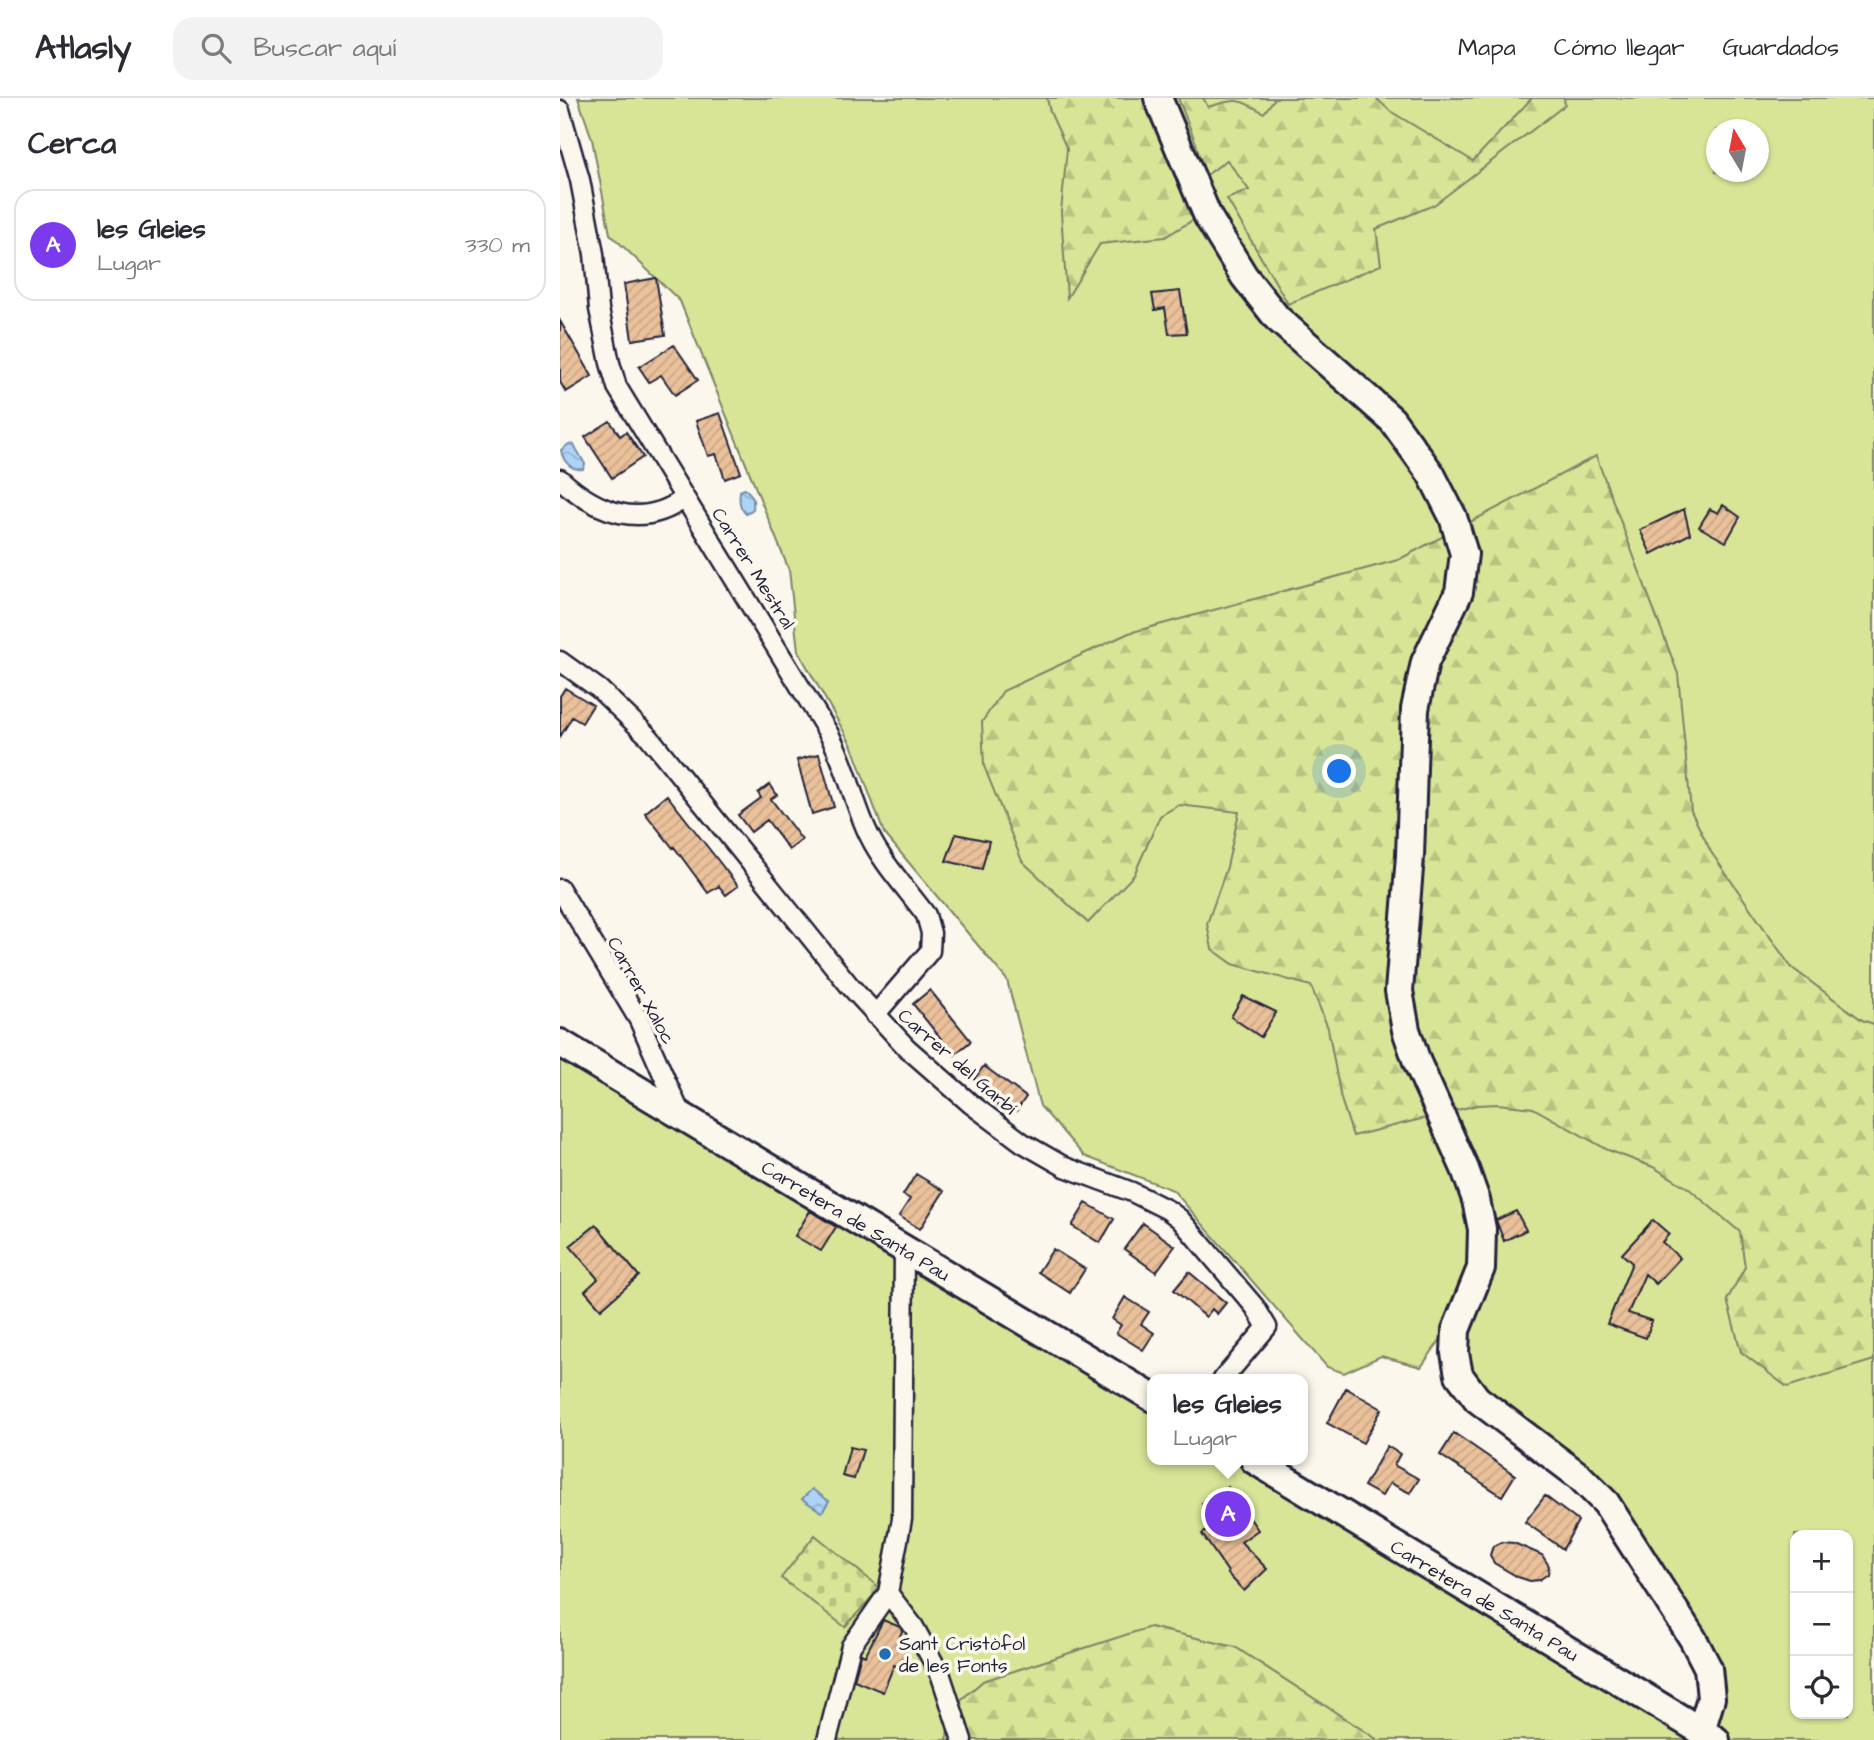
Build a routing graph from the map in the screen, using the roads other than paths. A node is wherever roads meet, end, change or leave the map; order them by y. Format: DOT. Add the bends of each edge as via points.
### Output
graph roads {
  1 [pos="1158,98"];
  2 [pos="560,110"];
  3 [pos="560,479"];
  4 [pos="685,498"];
  5 [pos="560,661"];
  6 [pos="560,888"];
  7 [pos="875,1015"];
  8 [pos="560,1043"];
  9 [pos="681,1115"];
  10 [pos="904,1249"];
  11 [pos="1227,1374"];
  12 [pos="1147,1394"];
  13 [pos="1262,1465"];
  14 [pos="888,1593"];
  15 [pos="1709,1736"];
  16 [pos="827,1740"];
  17 [pos="962,1740"];
  1 -- 15 [label="street" via="1208,217 1244,276 1278,318 1392,420 1431,474 1454,517 1464,554 1459,592 1425,662 1415,709 1399,991 1410,1041 1465,1169 1482,1229 1481,1268 1456,1330 1459,1375 1478,1399 1579,1476 1606,1503 1708,1668"];
  2 -- 4 [label="street, Carrer Mestral" via="582,192 599,309 617,387"];
  3 -- 4 [label="street" via="598,506 632,516 662,512"];
  4 -- 7 [label="street, Carrer Mestral" via="835,745 874,844 930,924 930,951"];
  5 -- 7 [label="street, Carrer del Garbí" via="649,737"];
  6 -- 9 [label="street, Carrer Xaloc" via="639,1020"];
  7 -- 11 [label="street, Carrer del Garbí" via="963,1097 1023,1143 1180,1219 1267,1327"];
  8 -- 9 [label="street, Carretera de Santa Pau"];
  9 -- 10 [label="street, Carretera de Santa Pau"];
  10 -- 12 [label="street, Carretera de Santa Pau"];
  10 -- 14 [label="street" via="902,1519"];
  13 -- 15 [label="street, Carretera de Santa Pau"];
  14 -- 16 [label="street" via="851,1646"];
  14 -- 17 [label="street" via="914,1627 941,1676"];
}
